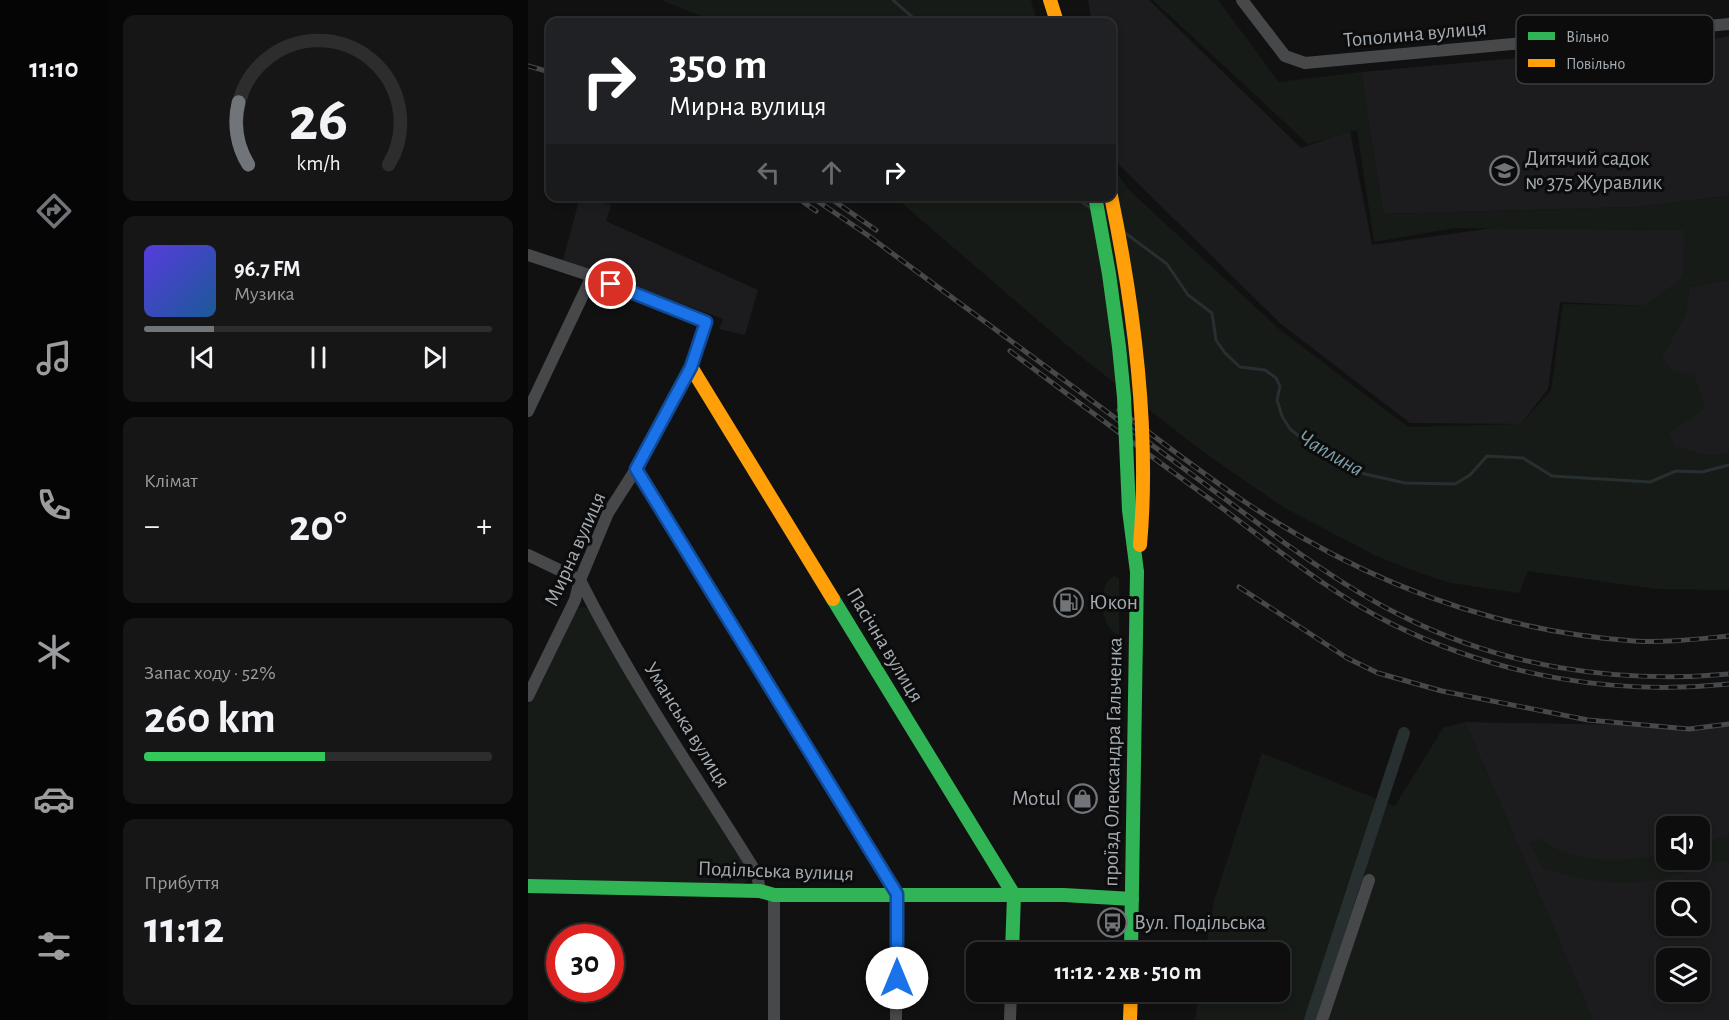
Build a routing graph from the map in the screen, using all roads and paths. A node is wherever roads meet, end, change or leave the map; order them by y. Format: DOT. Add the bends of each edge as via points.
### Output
graph roads {
  1 [pos="1050,0"];
  2 [pos="1242,0"];
  3 [pos="1056,18"];
  4 [pos="1729,24"];
  5 [pos="1714,25"];
  6 [pos="1516,44"];
  7 [pos="1096,201"];
  8 [pos="1112,201"];
  9 [pos="528,255"];
  10 [pos="592,276"];
  11 [pos="691,367"];
  12 [pos="528,411"];
  13 [pos="636,469"];
  14 [pos="528,555"];
  15 [pos="1137,572"];
  16 [pos="580,580"];
  17 [pos="528,696"];
  18 [pos="1369,879"];
  19 [pos="528,886"];
  20 [pos="760,891"];
  21 [pos="897,894"];
  22 [pos="774,895"];
  23 [pos="1014,895"];
  24 [pos="1132,899"];
  25 [pos="1012,942"];
  26 [pos="1131,942"];
  27 [pos="1011,1002"];
  28 [pos="1131,1002"];
  29 [pos="774,1020"];
  30 [pos="896,1020"];
  31 [pos="1010,1020"];
  32 [pos="1130,1020"];
  33 [pos="1322,1020"];
  1 -- 3 [label="street"];
  2 -- 6 [label="street, Тополина вулиця" via="1284,56 1305,63"];
  4 -- 5 [label="street, Тополина вулиця"];
  7 -- 15 [label="street, проїзд Олександра Гальченка, bridge" via="1119,347 1129,510"];
  8 -- 15 [label="street, проїзд Олександра Гальченка, bridge" via="1125,271 1139,394 1144,509"];
  9 -- 10 [label="street"];
  10 -- 11 [label="street, Мирна вулиця" via="706,322"];
  10 -- 12 [label="street"];
  11 -- 13 [label="street, Мирна вулиця"];
  11 -- 23 [label="street, Пасічна вулиця"];
  13 -- 16 [label="street, Мирна вулиця" via="608,513"];
  13 -- 21 [label="street"];
  14 -- 16 [label="street"];
  15 -- 24 [label="street, проїзд Олександра Гальченка"];
  16 -- 17 [label="street, Мирна вулиця" via="575,600"];
  16 -- 20 [label="street, Уманська вулиця" via="630,670 757,874"];
  18 -- 33 [label="street"];
  19 -- 20 [label="street, Подільська вулиця"];
  20 -- 22 [label="street, Подільська вулиця"];
  21 -- 22 [label="street, Подільська вулиця"];
  21 -- 23 [label="street, Подільська вулиця"];
  21 -- 30 [label="street"];
  22 -- 29 [label="street"];
  23 -- 24 [label="street, Подільська вулиця"];
  23 -- 25 [label="street"];
  24 -- 26 [label="street, проїзд Олександра Гальченка"];
  27 -- 31 [label="street"];
  28 -- 32 [label="street"];
}
